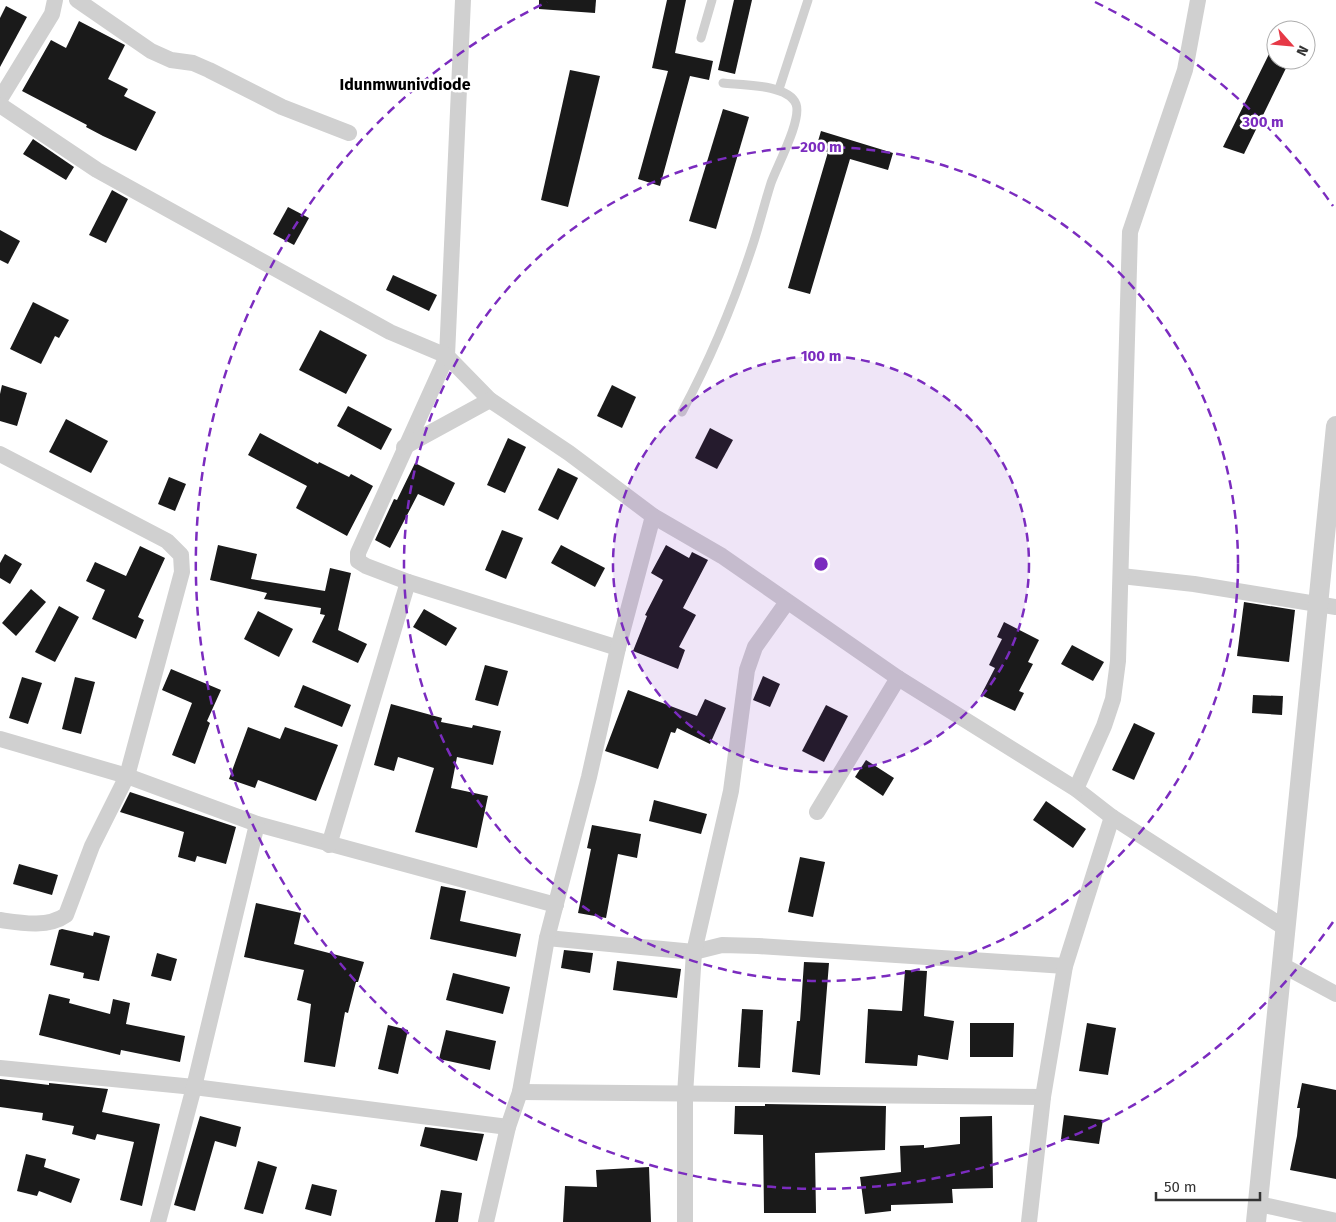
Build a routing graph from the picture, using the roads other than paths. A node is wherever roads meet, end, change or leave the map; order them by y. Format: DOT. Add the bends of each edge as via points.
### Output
graph roads {
  1 [pos="54,0"];
  2 [pos="77,0"];
  3 [pos="463,0"];
  4 [pos="712,0"];
  5 [pos="808,0"];
  6 [pos="1198,0"];
  7 [pos="701,38"];
  8 [pos="722,83"];
  9 [pos="779,89"];
  10 [pos="0,99"];
  11 [pos="0,105"];
  12 [pos="349,133"];
  13 [pos="447,356"];
  14 [pos="490,400"];
  15 [pos="682,412"];
  16 [pos="1336,426"];
  17 [pos="404,447"];
  18 [pos="0,454"];
  19 [pos="653,516"];
  20 [pos="1121,576"];
  21 [pos="408,582"];
  22 [pos="787,602"];
  23 [pos="1326,605"];
  24 [pos="618,648"];
  25 [pos="898,678"];
  26 [pos="0,739"];
  27 [pos="127,776"];
  28 [pos="1076,789"];
  29 [pos="818,812"];
  30 [pos="1112,816"];
  31 [pos="257,824"];
  32 [pos="329,845"];
  33 [pos="556,905"];
  34 [pos="0,920"];
  35 [pos="1285,928"];
  36 [pos="547,938"];
  37 [pos="694,952"];
  38 [pos="1282,965"];
  39 [pos="1065,966"];
  40 [pos="1336,994"];
  41 [pos="0,1068"];
  42 [pos="194,1087"];
  43 [pos="520,1092"];
  44 [pos="685,1094"];
  45 [pos="1043,1097"];
  46 [pos="508,1127"];
  47 [pos="1258,1213"];
  48 [pos="1336,1221"];
  49 [pos="158,1222"];
  50 [pos="486,1222"];
  51 [pos="685,1222"];
  52 [pos="1030,1222"];
  1 -- 10 [label="street" via="52,14"];
  2 -- 12 [label="street" via="151,51 209,70 282,107"];
  3 -- 13 [label="street"];
  4 -- 7 [label="lane"];
  5 -- 9 [label="lane"];
  6 -- 20 [label="street" via="1185,70 1130,232"];
  8 -- 9 [label="lane"];
  9 -- 15 [label="lane" via="792,99 796,118 718,336"];
  11 -- 13 [label="street" via="97,170 390,332"];
  13 -- 14 [label="street"];
  13 -- 17 [label="street"];
  14 -- 17 [label="street"];
  14 -- 19 [label="street" via="570,453"];
  16 -- 23 [label="street"];
  17 -- 21 [label="street" via="358,553 358,561"];
  18 -- 27 [label="street" via="167,541 181,555 182,572"];
  19 -- 22 [label="street" via="722,556"];
  19 -- 24 [label="street"];
  20 -- 23 [label="street"];
  20 -- 28 [label="street" via="1118,661 1113,699"];
  21 -- 24 [label="street"];
  21 -- 32 [label="street"];
  22 -- 25 [label="street"];
  22 -- 37 [label="street" via="755,647 747,670 731,791"];
  23 -- 35 [label="street"];
  24 -- 33 [label="street"];
  25 -- 28 [label="street"];
  25 -- 29 [label="street"];
  26 -- 27 [label="street"];
  27 -- 31 [label="street"];
  27 -- 34 [label="street" via="92,846 66,916 58,921 24,924"];
  28 -- 30 [label="street"];
  30 -- 35 [label="street"];
  30 -- 39 [label="street"];
  31 -- 32 [label="street"];
  31 -- 42 [label="street"];
  32 -- 33 [label="street"];
  33 -- 36 [label="street"];
  35 -- 38 [label="street"];
  36 -- 37 [label="street"];
  36 -- 43 [label="street"];
  37 -- 39 [label="street" via="722,945 758,946"];
  37 -- 44 [label="street"];
  38 -- 40 [label="street"];
  38 -- 47 [label="street"];
  39 -- 45 [label="street"];
  41 -- 42 [label="street"];
  42 -- 46 [label="street"];
  42 -- 49 [label="street"];
  43 -- 44 [label="street"];
  43 -- 46 [label="street"];
  44 -- 45 [label="street"];
  44 -- 51 [label="street"];
  45 -- 52 [label="street"];
  46 -- 50 [label="street"];
  47 -- 48 [label="street"];
}
